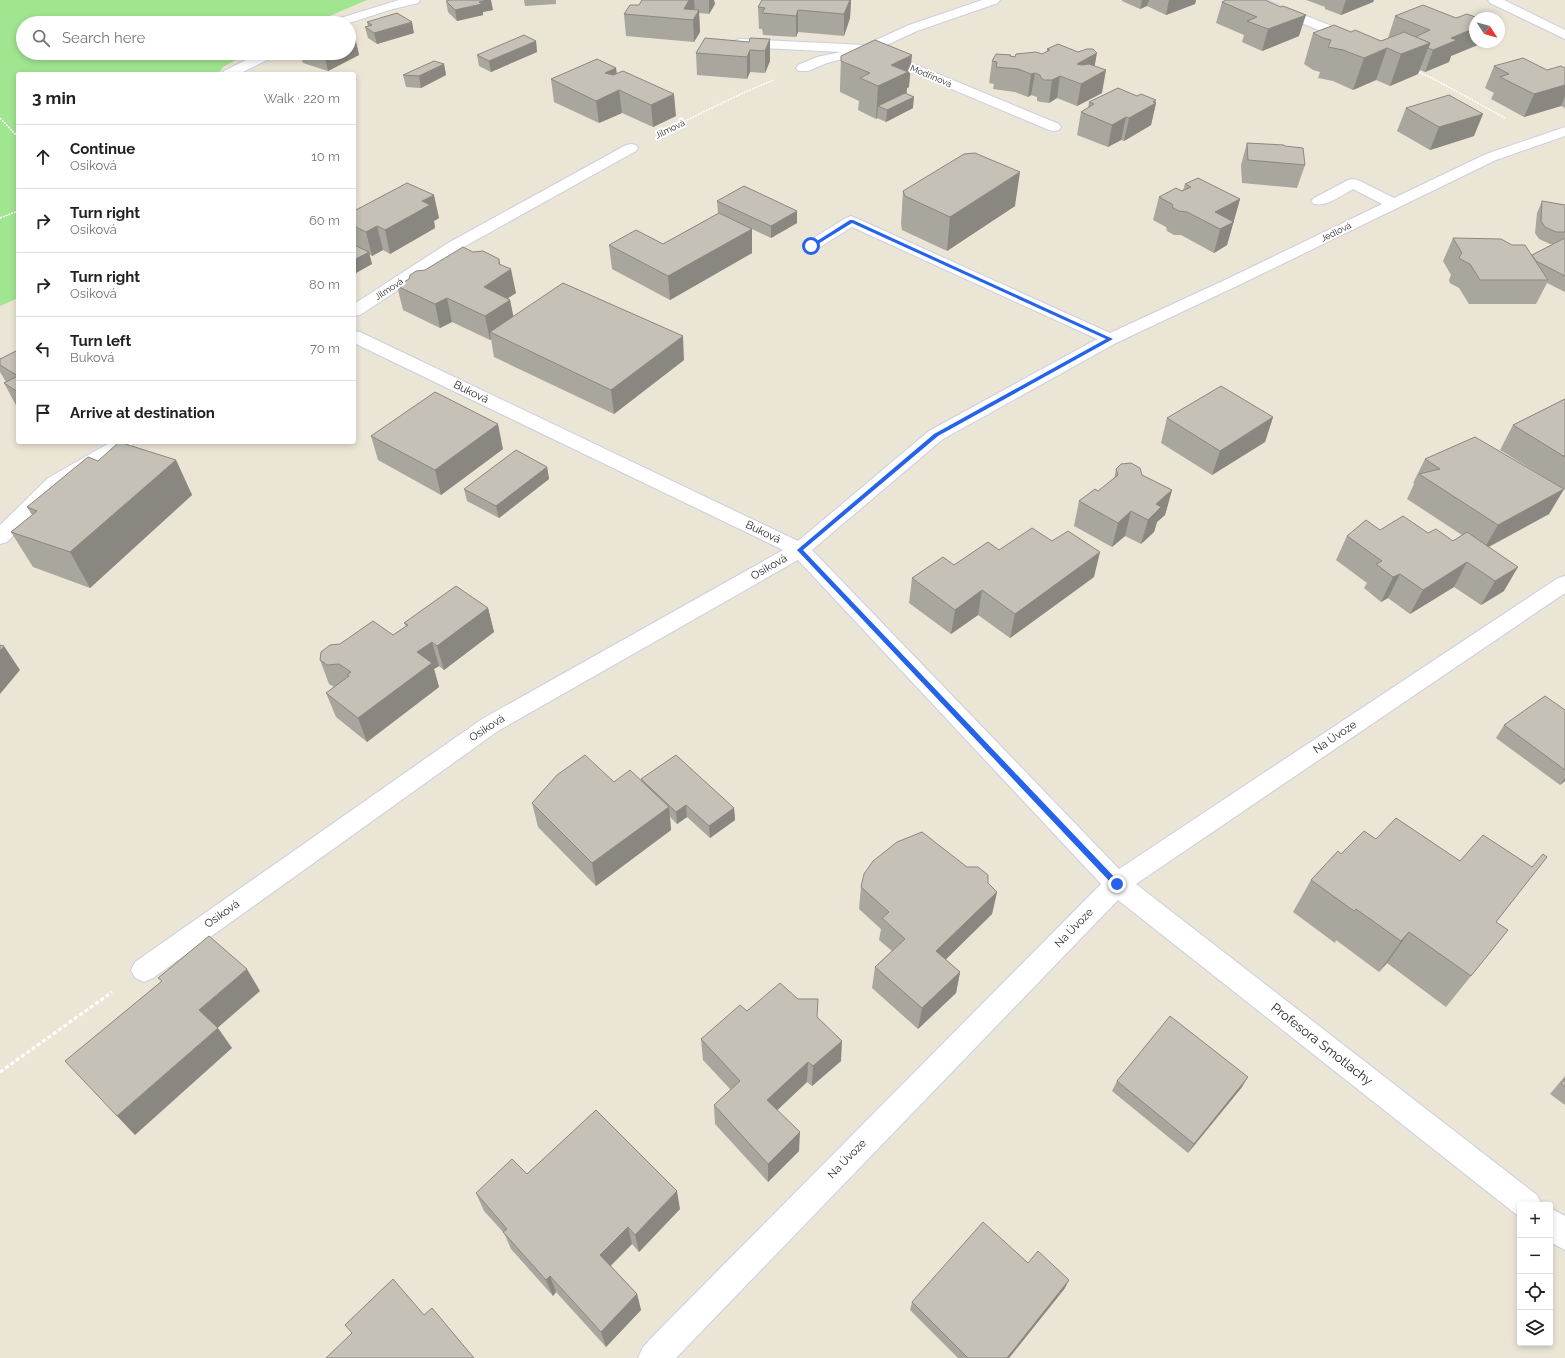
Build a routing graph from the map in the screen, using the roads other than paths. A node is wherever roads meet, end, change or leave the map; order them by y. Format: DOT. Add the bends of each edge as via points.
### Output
graph roads {
  1 [pos="414,0"];
  2 [pos="994,0"];
  3 [pos="1256,0"];
  4 [pos="1494,0"];
  5 [pos="356,17"];
  6 [pos="1565,35"];
  7 [pos="730,42"];
  8 [pos="867,49"];
  9 [pos="1383,51"];
  10 [pos="256,60"];
  11 [pos="803,68"];
  12 [pos="233,72"];
  13 [pos="1054,127"];
  14 [pos="1565,130"];
  15 [pos="631,148"];
  16 [pos="1319,201"];
  17 [pos="1394,204"];
  18 [pos="811,246"];
  19 [pos="356,310"];
  20 [pos="356,337"];
  21 [pos="1110,339"];
  22 [pos="122,444"];
  23 [pos="0,537"];
  24 [pos="800,550"];
  25 [pos="1565,583"];
  26 [pos="1117,884"];
  27 [pos="144,970"];
  28 [pos="1523,1202"];
  29 [pos="1553,1225"];
  30 [pos="1565,1235"];
  31 [pos="654,1358"];
  1 -- 5 [label="street"];
  2 -- 8 [label="street" via="913,28"];
  3 -- 9 [label="street"];
  4 -- 6 [label="street"];
  7 -- 8 [label="street"];
  8 -- 11 [label="street" via="822,60"];
  8 -- 13 [label="street, Modřínová"];
  10 -- 12 [label="street"];
  14 -- 17 [label="street, Jedlová" via="1491,157"];
  15 -- 19 [label="street, Jilmová" via="454,246"];
  16 -- 17 [label="street" via="1353,183"];
  17 -- 21 [label="street, Jedlová"];
  18 -- 21 [label="street" via="851,221"];
  20 -- 24 [label="street, Buková"];
  21 -- 24 [label="street, Osiková" via="936,435"];
  22 -- 23 [label="street" via="55,482"];
  24 -- 26 [label="street, Buková"];
  24 -- 27 [label="street, Osiková" via="490,725"];
  25 -- 26 [label="street, Na Úvoze"];
  26 -- 28 [label="street, Profesora Smotlachy"];
  26 -- 31 [label="street, Na Úvoze"];
  29 -- 30 [label="street"];
}
